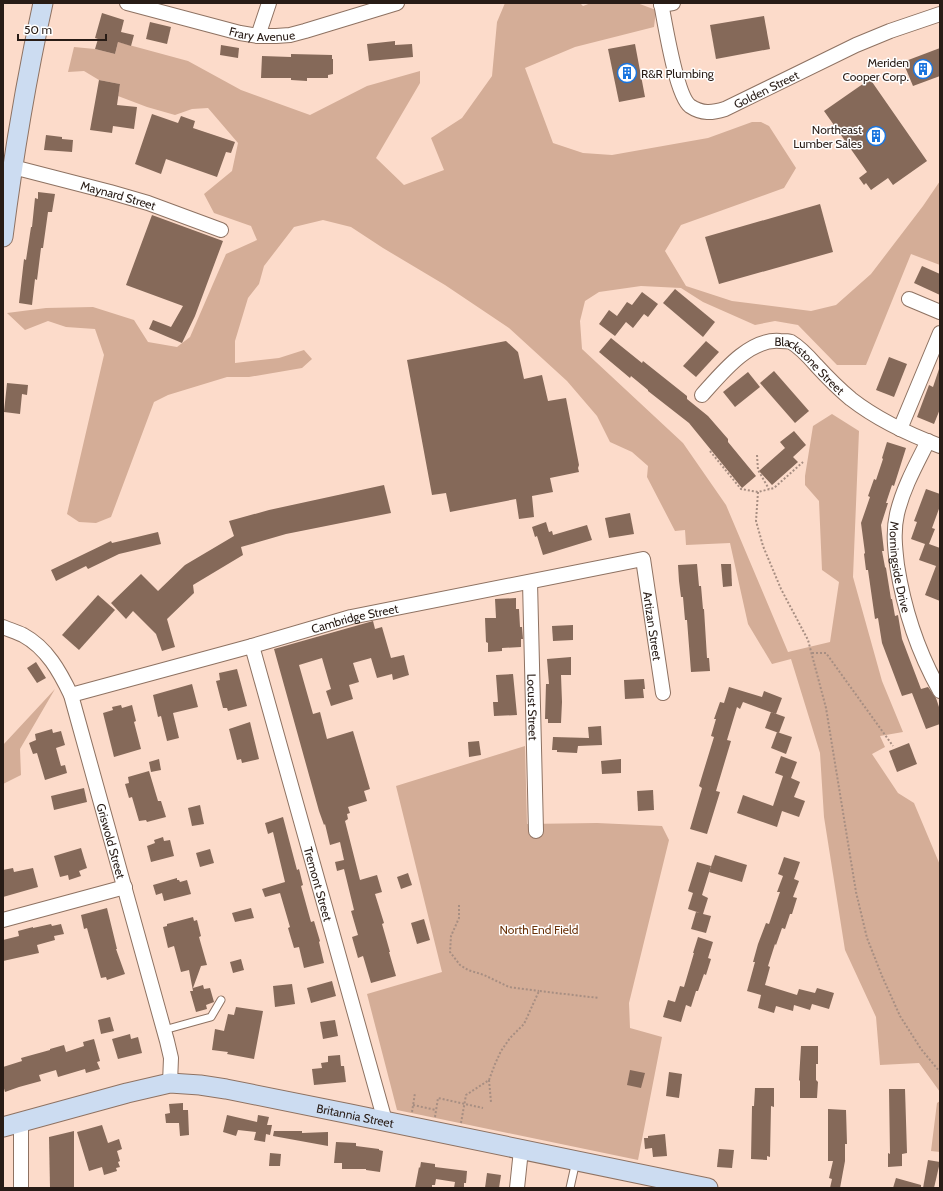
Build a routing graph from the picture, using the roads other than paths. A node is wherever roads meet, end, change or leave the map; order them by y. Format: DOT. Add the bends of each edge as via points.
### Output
graph roads {
  1 [pos="43,3"];
  2 [pos="127,3"];
  3 [pos="270,3"];
  4 [pos="397,3"];
  5 [pos="665,4"];
  6 [pos="940,14"];
  7 [pos="258,36"];
  8 [pos="12,167"];
  9 [pos="221,230"];
  10 [pos="3,237"];
  11 [pos="909,299"];
  12 [pos="940,312"];
  13 [pos="940,333"];
  14 [pos="702,395"];
  15 [pos="900,429"];
  16 [pos="934,443"];
  17 [pos="643,559"];
  18 [pos="530,582"];
  19 [pos="3,627"];
  20 [pos="252,646"];
  21 [pos="940,691"];
  22 [pos="663,693"];
  23 [pos="71,696"];
  24 [pos="536,831"];
  25 [pos="125,886"];
  26 [pos="3,920"];
  27 [pos="221,1000"];
  28 [pos="164,1030"];
  29 [pos="170,1083"];
  30 [pos="385,1121"];
  31 [pos="12,1125"];
  32 [pos="520,1150"];
  33 [pos="576,1161"];
  34 [pos="20,1188"];
  35 [pos="517,1188"];
  36 [pos="570,1188"];
  37 [pos="708,1188"];
  1 -- 8 [label="main road"];
  2 -- 7 [label="street, Frary Avenue"];
  3 -- 7 [label="street"];
  4 -- 7 [label="street, Frary Avenue" via="305,31"];
  5 -- 6 [label="street, Golden Street" via="677,81 682,94 689,105 700,112 713,113 856,45"];
  8 -- 9 [label="street, Maynard Street" via="148,203"];
  8 -- 10 [label="main road"];
  11 -- 12 [label="street"];
  13 -- 15 [label="street"];
  14 -- 15 [label="street, Blackstone Street" via="740,356 760,344 775,340 790,342 804,352 851,399"];
  15 -- 16 [label="street, Blackstone Street"];
  16 -- 21 [label="street, Morningside Drive" via="910,478 896,514 894,530 895,550 906,609 915,636"];
  17 -- 18 [label="street, Cambridge Street"];
  17 -- 22 [label="street, Artizan Street"];
  18 -- 20 [label="street, Cambridge Street" via="351,617"];
  18 -- 24 [label="street, Locust Street"];
  19 -- 23 [label="street, Griswold Street" via="23,635 38,645 62,675"];
  20 -- 23 [label="street, Cambridge Street"];
  20 -- 30 [label="street, Tremont Street"];
  23 -- 25 [label="street, Griswold Street"];
  25 -- 26 [label="street"];
  25 -- 28 [label="street, Griswold Street"];
  27 -- 28 [label="lane" via="211,1017"];
  28 -- 29 [label="street, Griswold Street" via="171,1058"];
  29 -- 30 [label="main road, Britannia Street" via="226,1089"];
  29 -- 31 [label="main road, Britannia Street"];
  30 -- 32 [label="main road, Britannia Street"];
  31 -- 34 [label="street"];
  32 -- 33 [label="main road, Britannia Street"];
  32 -- 35 [label="street"];
  33 -- 36 [label="lane"];
  33 -- 37 [label="main road, Britannia Street"];
}
